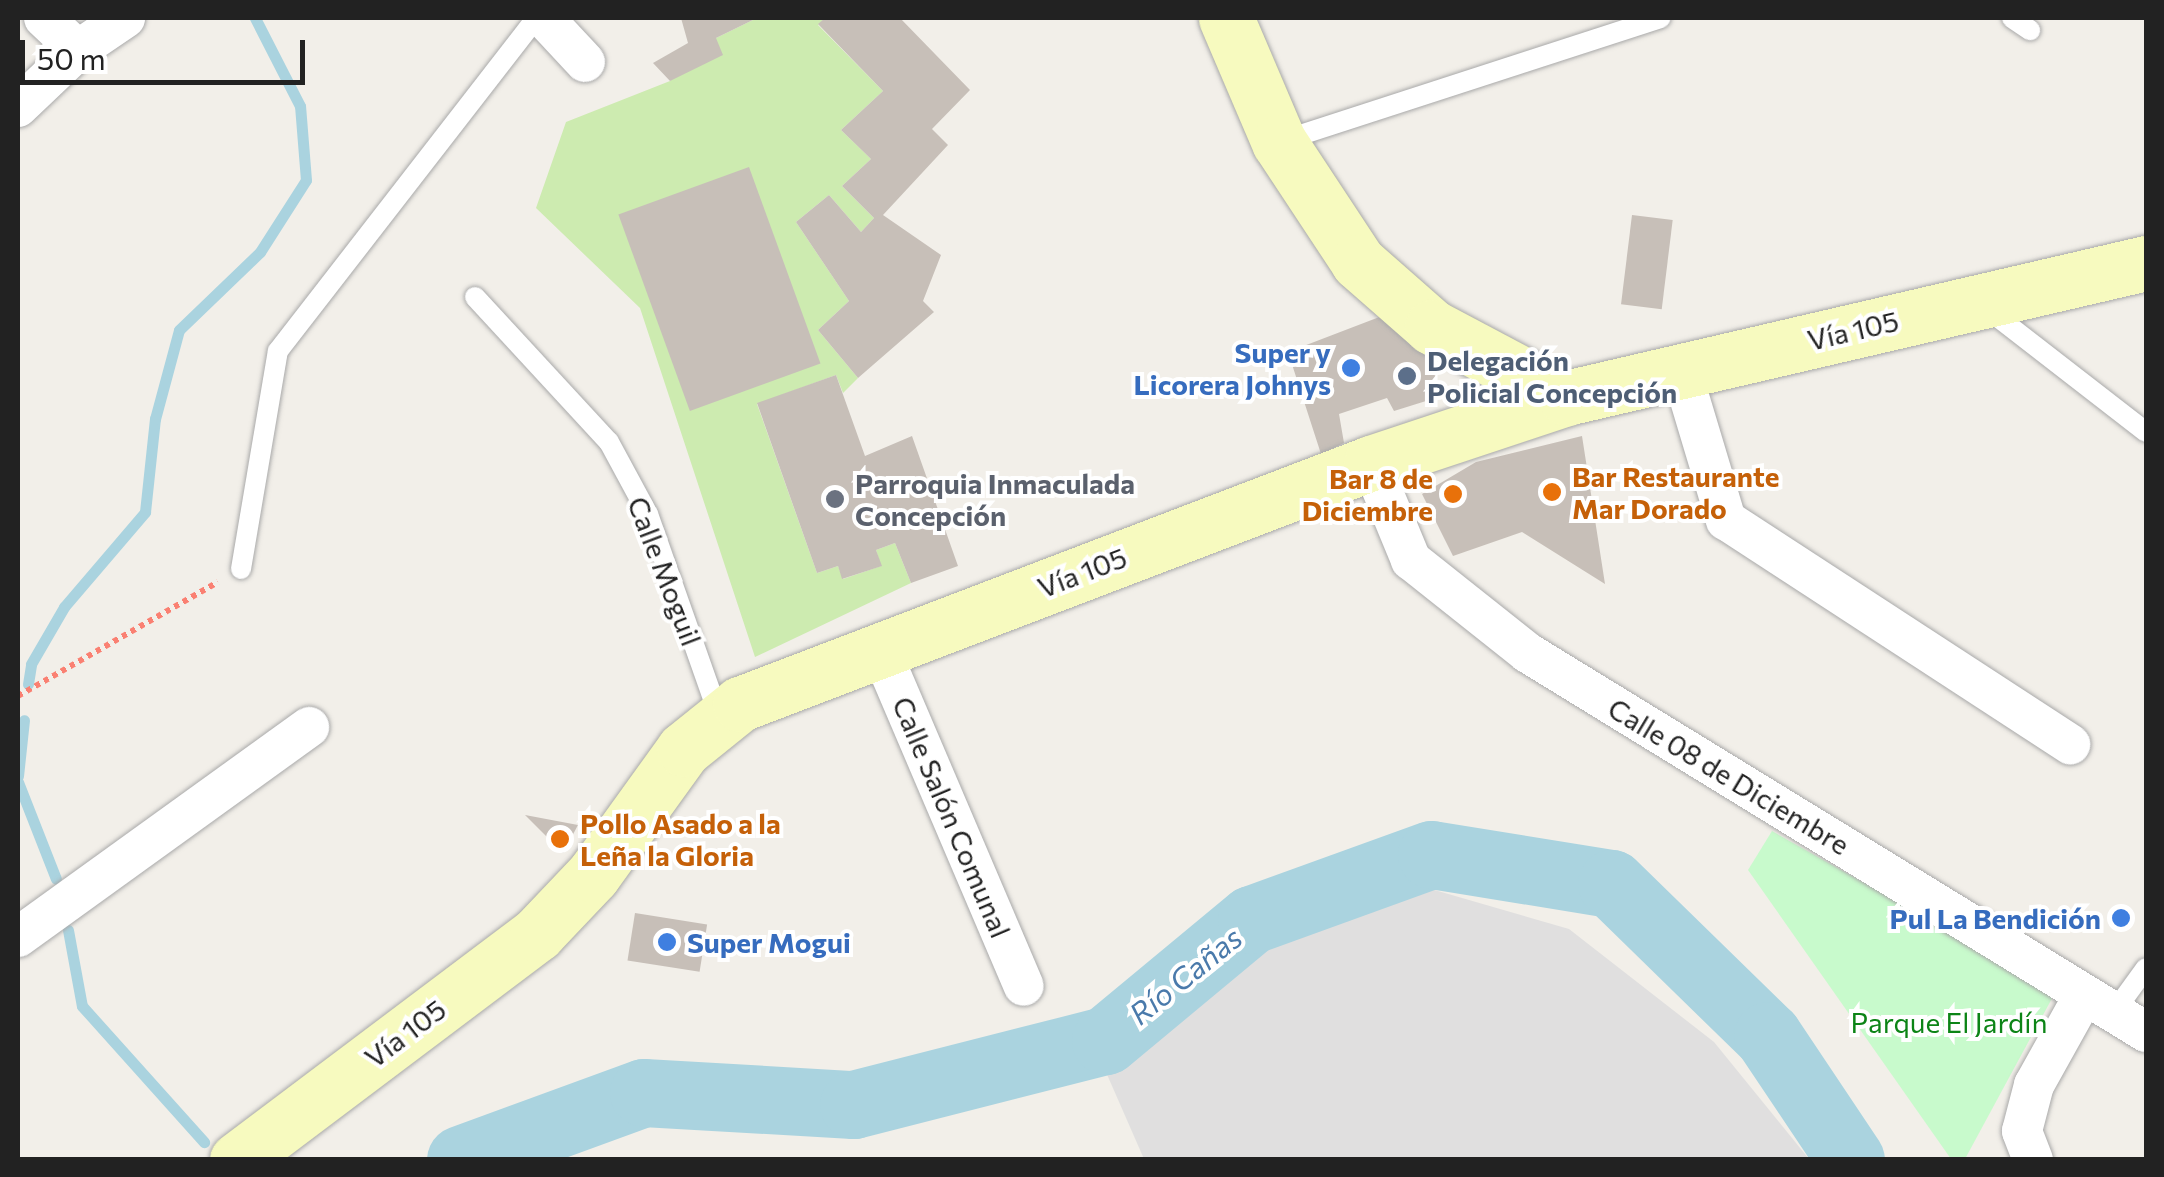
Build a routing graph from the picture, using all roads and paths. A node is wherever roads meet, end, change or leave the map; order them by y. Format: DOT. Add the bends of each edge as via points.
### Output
graph roads {
  1 [pos="44,18"];
  2 [pos="125,18"];
  3 [pos="536,18"];
  4 [pos="544,18"];
  5 [pos="1226,18"];
  6 [pos="1660,18"];
  7 [pos="2012,18"];
  8 [pos="2030,30"];
  9 [pos="78,50"];
  10 [pos="585,62"];
  11 [pos="18,107"];
  12 [pos="1279,142"];
  13 [pos="2146,263"];
  14 [pos="475,296"];
  15 [pos="1978,302"];
  16 [pos="1681,370"];
  17 [pos="1566,398"];
  18 [pos="2146,432"];
  19 [pos="1371,463"];
  20 [pos="241,569"];
  21 [pos="880,649"];
  22 [pos="18,696"];
  23 [pos="720,720"];
  24 [pos="309,727"];
  25 [pos="2070,744"];
  26 [pos="18,937"];
  27 [pos="2146,968"];
  28 [pos="1024,986"];
  29 [pos="2115,1013"];
  30 [pos="236,1160"];
  31 [pos="2034,1160"];
  1 -- 9 [label="street"];
  2 -- 9 [label="street"];
  3 -- 20 [label="lane" via="278,351"];
  4 -- 10 [label="street"];
  5 -- 12 [label="main road"];
  6 -- 12 [label="lane"];
  7 -- 8 [label="lane"];
  9 -- 11 [label="street"];
  12 -- 17 [label="main road" via="1358,262 1432,327"];
  13 -- 15 [label="main road, Vía 105"];
  14 -- 23 [label="lane, Calle Moguil" via="609,442 648,514"];
  15 -- 16 [label="main road, Vía 105"];
  15 -- 18 [label="lane"];
  16 -- 17 [label="main road, Vía 105"];
  16 -- 25 [label="street" via="1726,520"];
  17 -- 19 [label="main road, Vía 105"];
  19 -- 21 [label="main road, Vía 105"];
  19 -- 29 [label="street, Calle 08 de Diciembre" via="1411,560 1528,653"];
  20 -- 22 [label="path"];
  21 -- 23 [label="main road, Vía 105" via="740,704"];
  21 -- 28 [label="street, Calle Salón Comunal"];
  23 -- 30 [label="main road, Vía 105" via="684,749 593,875 537,934"];
  24 -- 26 [label="street" via="38,916"];
  27 -- 29 [label="lane"];
  29 -- 31 [label="street" via="2034,1085 2022,1132"];
}
